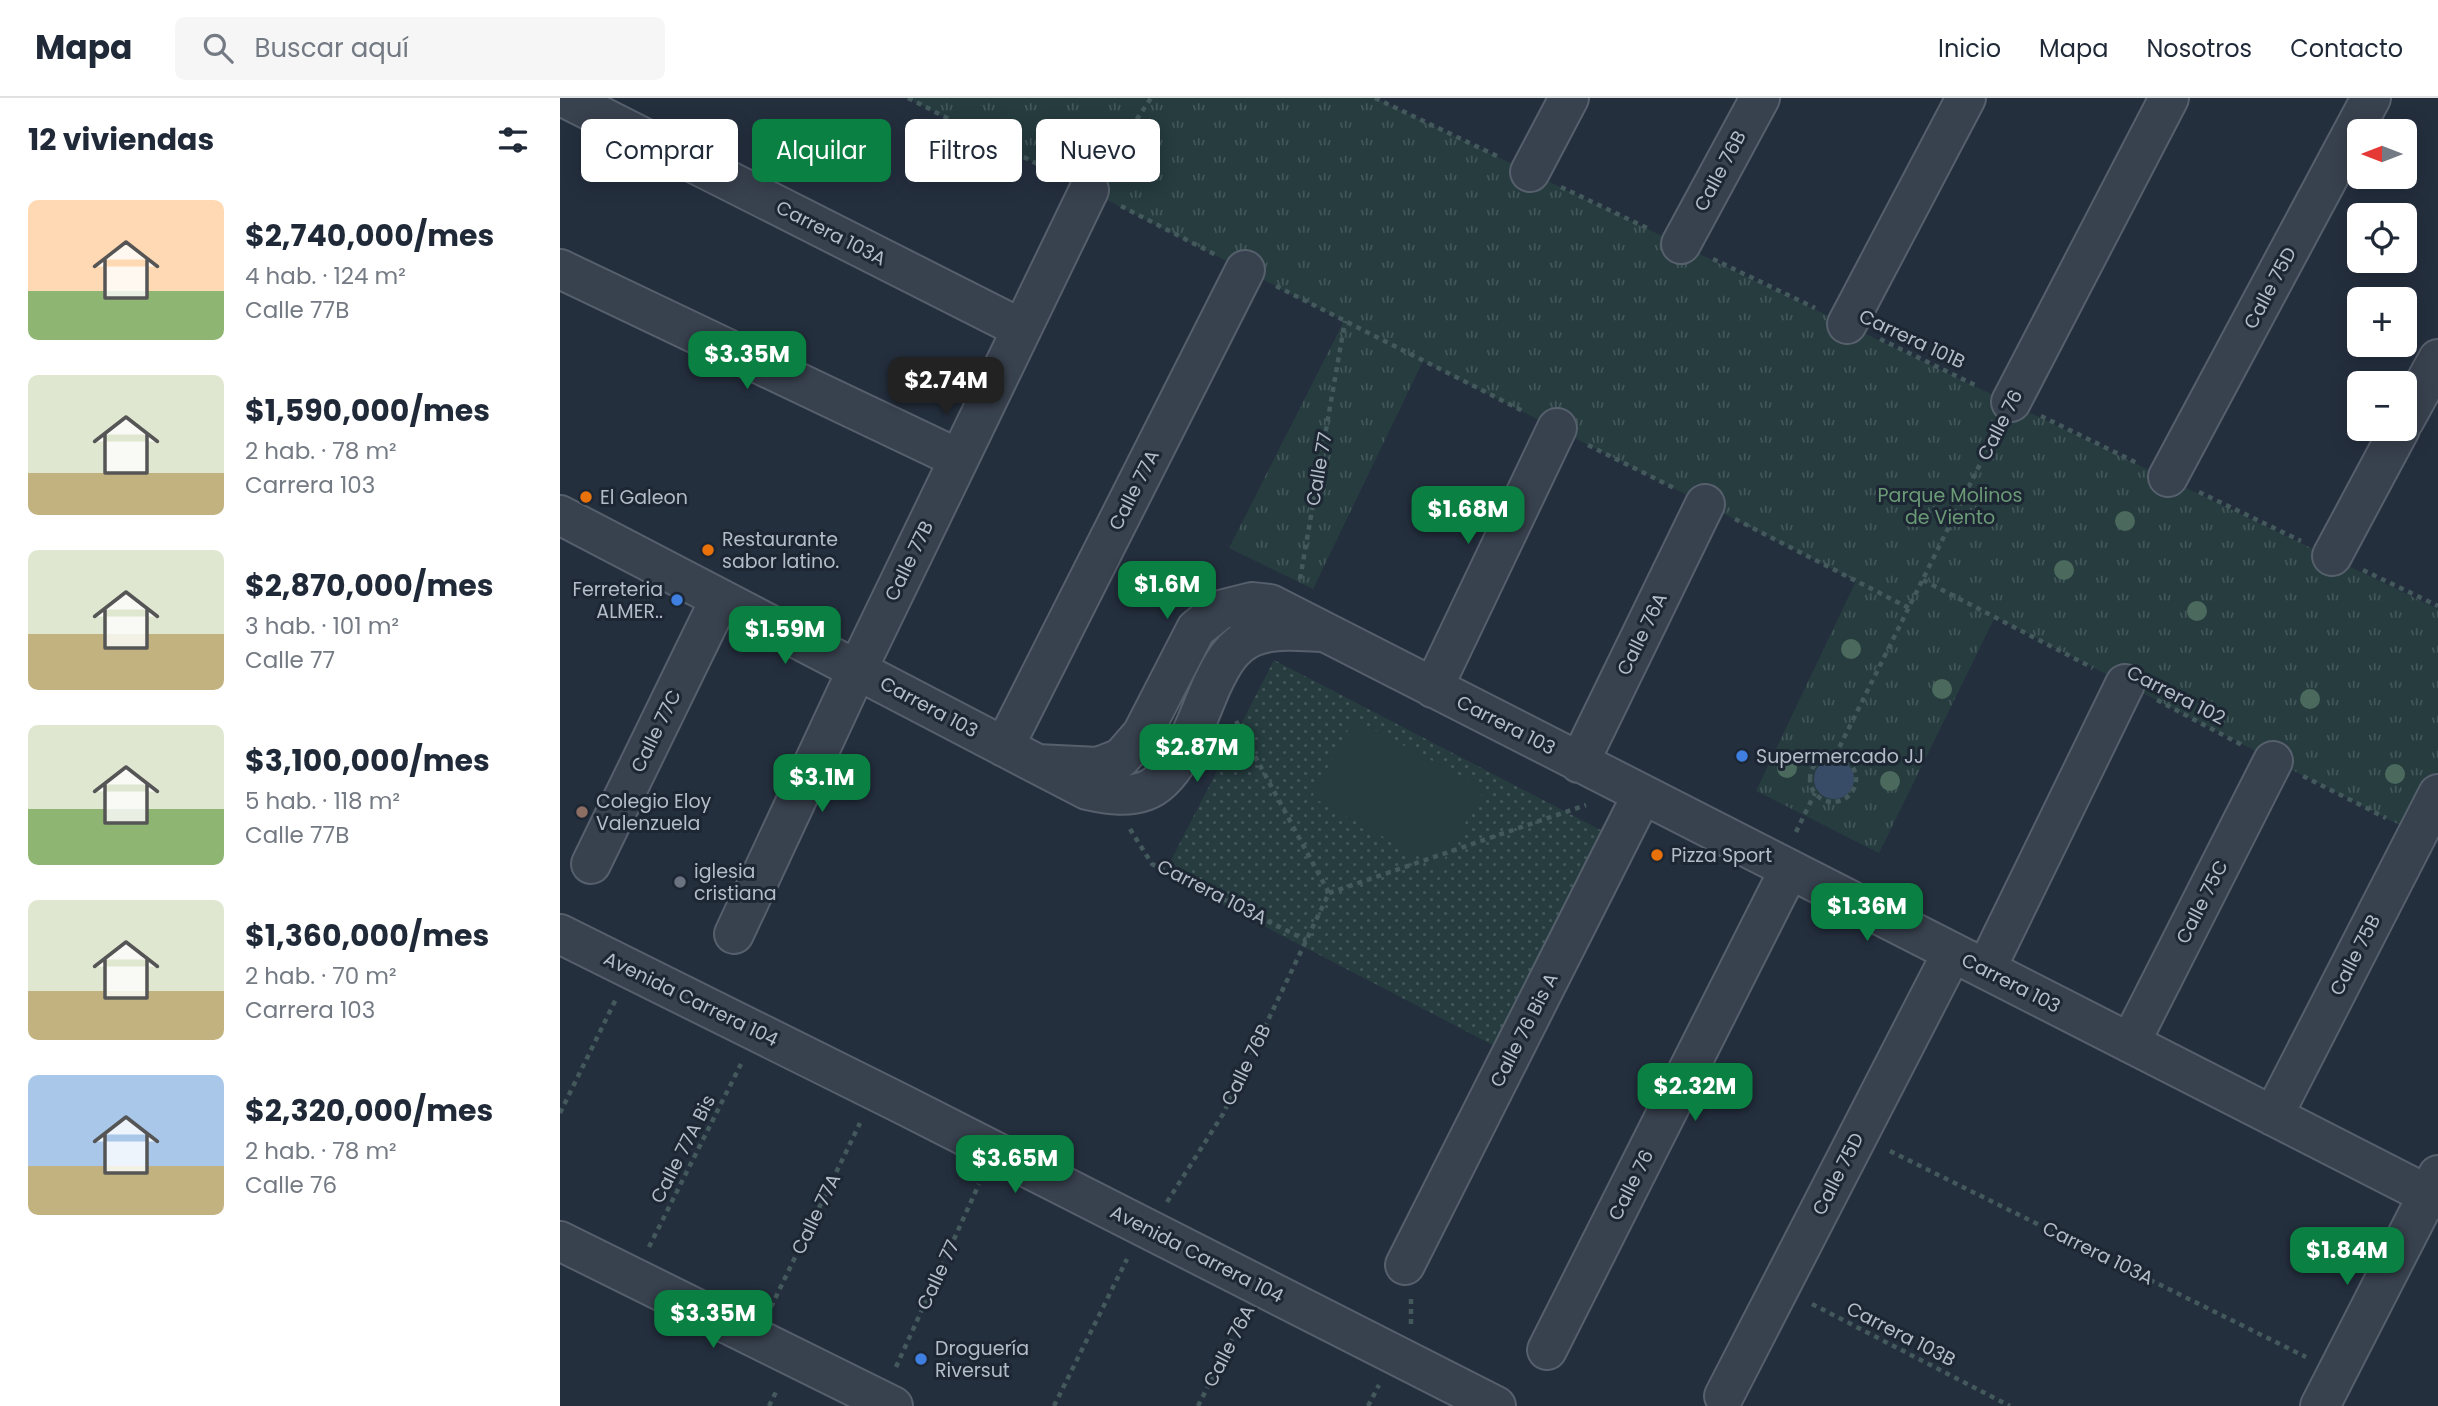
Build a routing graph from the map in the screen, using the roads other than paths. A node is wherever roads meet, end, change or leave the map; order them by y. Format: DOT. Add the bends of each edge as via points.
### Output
graph roads {
  1 [pos="565,98"];
  2 [pos="1569,98"];
  3 [pos="1760,98"];
  4 [pos="1966,98"];
  5 [pos="2169,98"];
  6 [pos="2371,98"];
  7 [pos="1530,172"];
  8 [pos="1089,190"];
  9 [pos="1681,244"];
  10 [pos="560,270"];
  11 [pos="1245,270"];
  12 [pos="1847,324"];
  13 [pos="1022,329"];
  14 [pos="2438,359"];
  15 [pos="2417,397"];
  16 [pos="2011,402"];
  17 [pos="1557,428"];
  18 [pos="2394,441"];
  19 [pos="959,459"];
  20 [pos="2168,477"];
  21 [pos="1705,504"];
  22 [pos="560,515"];
  23 [pos="2332,556"];
  24 [pos="720,599"];
  25 [pos="1308,624"];
  26 [pos="856,670"];
  27 [pos="2125,684"];
  28 [pos="1433,688"];
  29 [pos="1021,755"];
  30 [pos="2273,761"];
  31 [pos="1579,763"];
  32 [pos="1637,792"];
  33 [pos="2438,794"];
  34 [pos="591,864"];
  35 [pos="1784,867"];
  36 [pos="560,934"];
  37 [pos="733,934"];
  38 [pos="1952,953"];
  39 [pos="1986,969"];
  40 [pos="2130,1043"];
  41 [pos="2273,1116"];
  42 [pos="2435,1190"];
  43 [pos="560,1241"];
  44 [pos="1405,1265"];
  45 [pos="1547,1350"];
  46 [pos="1724,1396"];
  47 [pos="887,1403"];
  48 [pos="1496,1406"];
  49 [pos="2320,1406"];
  1 -- 13 [label="street, Carrera 103A"];
  2 -- 7 [label="street"];
  3 -- 9 [label="street, Calle 76B"];
  4 -- 12 [label="street"];
  5 -- 16 [label="street, Calle 76"];
  6 -- 20 [label="street, Calle 75D"];
  8 -- 13 [label="street, Calle 77B"];
  10 -- 19 [label="street"];
  11 -- 29 [label="street, Calle 77A"];
  13 -- 19 [label="street, Calle 77B"];
  14 -- 15 [label="street"];
  17 -- 28 [label="street"];
  18 -- 23 [label="street"];
  19 -- 26 [label="street, Calle 77B"];
  21 -- 31 [label="street, Calle 76A"];
  22 -- 24 [label="street, Carrera 103"];
  24 -- 26 [label="street, Carrera 103"];
  24 -- 34 [label="street, Calle 77C"];
  25 -- 28 [label="street, Carrera 103"];
  25 -- 29 [label="street" via="1269,604 1252,602 1220,610 1196,629 1142,734 1121,758 1098,767"];
  25 -- 29 [label="street" via="1254,636 1237,646 1222,664 1178,760 1146,791 1127,795 1087,790"];
  26 -- 29 [label="street, Carrera 103"];
  26 -- 37 [label="street, Calle 77B"];
  27 -- 39 [label="street"];
  28 -- 31 [label="street, Carrera 103"];
  30 -- 40 [label="street, Calle 75C"];
  31 -- 32 [label="street, Carrera 103"];
  32 -- 35 [label="street, Carrera 103"];
  32 -- 44 [label="street, Calle 76 Bis A"];
  33 -- 41 [label="street, Calle 75B"];
  35 -- 38 [label="street, Carrera 103"];
  35 -- 45 [label="street, Calle 76"];
  36 -- 48 [label="street, Avenida Carrera 104"];
  38 -- 39 [label="street, Carrera 103"];
  38 -- 46 [label="street, Calle 75D"];
  39 -- 40 [label="street, Carrera 103"];
  40 -- 41 [label="street, Carrera 103"];
  41 -- 42 [label="street, Carrera 103"];
  42 -- 49 [label="street"];
  43 -- 47 [label="street"];
}
